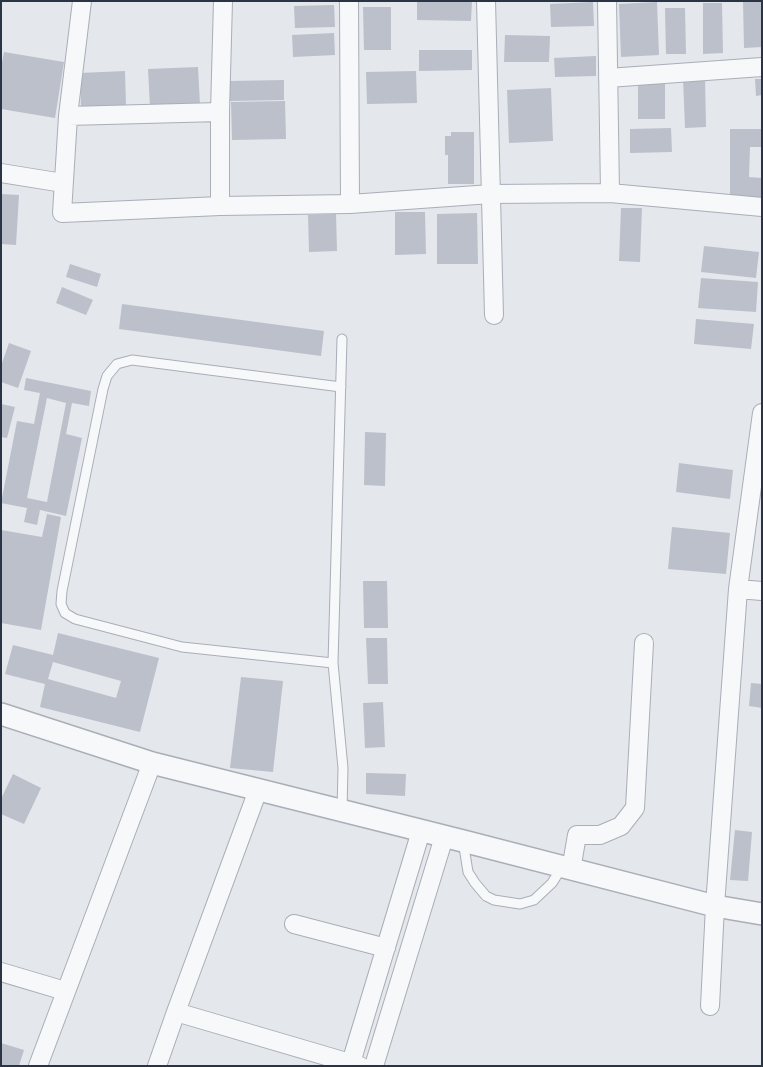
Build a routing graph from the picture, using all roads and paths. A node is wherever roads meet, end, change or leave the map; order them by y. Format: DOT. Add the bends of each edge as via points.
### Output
graph roads {
  1 [pos="82,1"];
  2 [pos="223,1"];
  3 [pos="349,1"];
  4 [pos="486,1"];
  5 [pos="607,1"];
  6 [pos="762,67"];
  7 [pos="608,78"];
  8 [pos="220,112"];
  9 [pos="68,116"];
  10 [pos="1,173"];
  11 [pos="63,183"];
  12 [pos="610,193"];
  13 [pos="491,194"];
  14 [pos="350,204"];
  15 [pos="220,206"];
  16 [pos="762,207"];
  17 [pos="494,315"];
  18 [pos="342,339"];
  19 [pos="341,387"];
  20 [pos="762,413"];
  21 [pos="738,589"];
  22 [pos="762,591"];
  23 [pos="644,643"];
  24 [pos="333,663"];
  25 [pos="1,714"];
  26 [pos="152,763"];
  27 [pos="258,790"];
  28 [pos="342,811"];
  29 [pos="421,831"];
  30 [pos="454,839"];
  31 [pos="567,868"];
  32 [pos="715,906"];
  33 [pos="762,914"];
  34 [pos="294,924"];
  35 [pos="386,948"];
  36 [pos="1,972"];
  37 [pos="65,992"];
  38 [pos="710,1006"];
  39 [pos="176,1012"];
  40 [pos="354,1065"];
  41 [pos="38,1066"];
  42 [pos="157,1066"];
  43 [pos="374,1066"];
  1 -- 9 [label="street"];
  2 -- 8 [label="street"];
  3 -- 14 [label="street"];
  4 -- 13 [label="street"];
  5 -- 7 [label="street"];
  6 -- 7 [label="street"];
  7 -- 12 [label="street"];
  8 -- 9 [label="street"];
  8 -- 15 [label="street"];
  9 -- 11 [label="street"];
  10 -- 11 [label="street"];
  11 -- 15 [label="street" via="62,213"];
  12 -- 13 [label="street"];
  12 -- 16 [label="street"];
  13 -- 14 [label="street"];
  13 -- 17 [label="street"];
  14 -- 15 [label="street"];
  18 -- 19 [label="lane"];
  19 -- 24 [label="lane"];
  19 -- 24 [label="lane" via="132,360 117,364 107,376 103,389 61,604 75,619 182,647"];
  20 -- 21 [label="street"];
  21 -- 22 [label="street"];
  21 -- 32 [label="street"];
  23 -- 31 [label="street" via="635,808 621,826 600,835 576,835"];
  24 -- 28 [label="lane" via="343,768"];
  25 -- 26 [label="street"];
  26 -- 27 [label="street"];
  26 -- 37 [label="street"];
  27 -- 28 [label="street"];
  27 -- 39 [label="street"];
  28 -- 29 [label="street"];
  29 -- 30 [label="street"];
  29 -- 35 [label="street"];
  30 -- 31 [label="street"];
  30 -- 31 [label="lane" via="475,883 494,900 520,904 534,900"];
  30 -- 43 [label="street"];
  31 -- 32 [label="street"];
  32 -- 33 [label="street"];
  32 -- 38 [label="street"];
  34 -- 35 [label="street"];
  35 -- 40 [label="street"];
  36 -- 37 [label="street"];
  37 -- 41 [label="street"];
  39 -- 40 [label="street"];
  39 -- 42 [label="street"];
}
